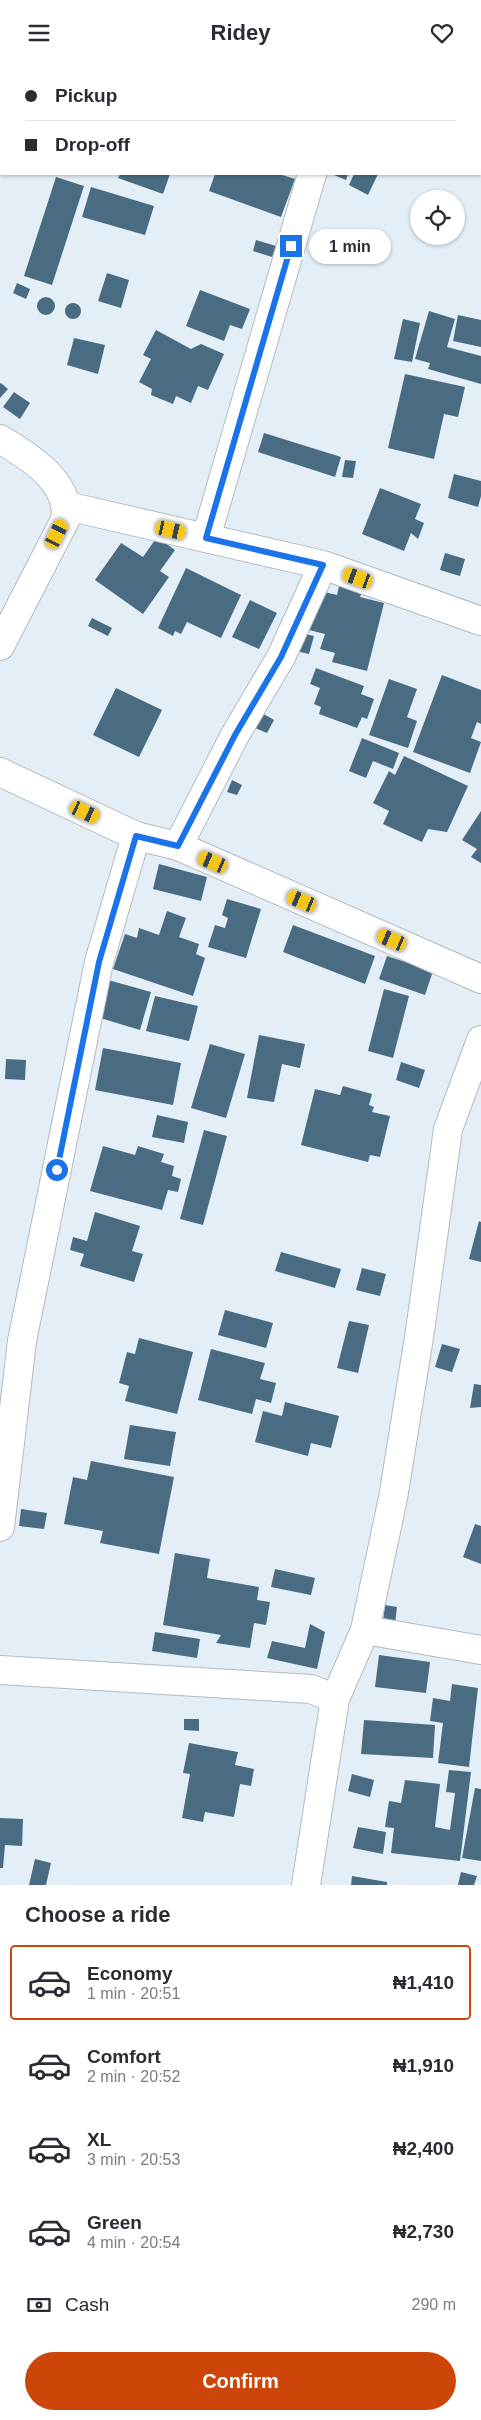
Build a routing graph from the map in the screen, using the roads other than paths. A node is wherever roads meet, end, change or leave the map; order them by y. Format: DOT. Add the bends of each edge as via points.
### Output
graph roads {
  1 [pos="312,175"];
  2 [pos="0,439"];
  3 [pos="67,506"];
  4 [pos="206,538"];
  5 [pos="323,565"];
  6 [pos="481,621"];
  7 [pos="0,646"];
  8 [pos="0,772"];
  9 [pos="136,836"];
  10 [pos="178,846"];
  11 [pos="481,979"];
  12 [pos="481,1040"];
  13 [pos="0,1527"];
  14 [pos="366,1631"];
  15 [pos="481,1650"];
  16 [pos="0,1670"];
  17 [pos="335,1699"];
  18 [pos="306,1885"];
  1 -- 4 [label="street"];
  2 -- 3 [label="street" via="25,454 55,483 62,491"];
  3 -- 4 [label="street"];
  3 -- 7 [label="street" via="65,520"];
  4 -- 5 [label="street"];
  5 -- 6 [label="street"];
  5 -- 10 [label="street" via="281,657 235,735"];
  8 -- 9 [label="street"];
  9 -- 10 [label="street"];
  9 -- 13 [label="street" via="99,962 24,1331"];
  10 -- 11 [label="street"];
  12 -- 14 [label="street" via="448,1129 393,1498"];
  14 -- 15 [label="street"];
  14 -- 17 [label="street"];
  16 -- 17 [label="street" via="311,1689"];
  17 -- 18 [label="street"];
}
